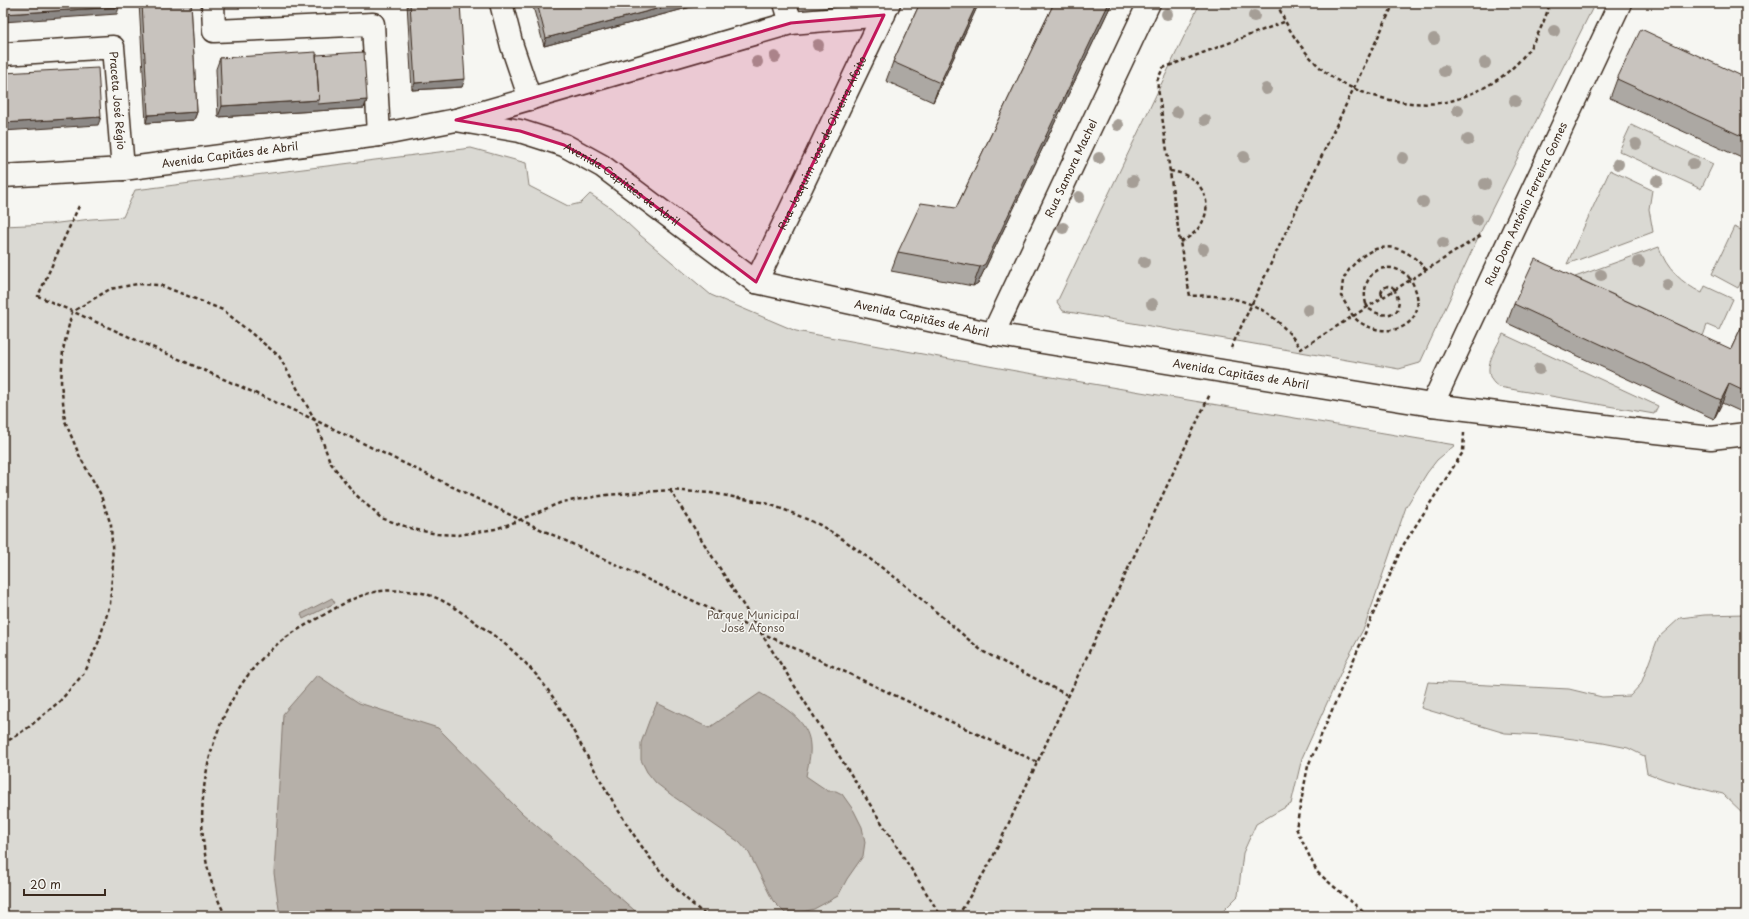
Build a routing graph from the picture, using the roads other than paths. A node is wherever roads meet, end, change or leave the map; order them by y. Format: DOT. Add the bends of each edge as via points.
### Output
graph roads {
  1 [pos="212,3"];
  2 [pos="501,3"];
  3 [pos="1149,3"];
  4 [pos="1620,3"];
  5 [pos="886,9"];
  6 [pos="788,13"];
  7 [pos="3,54"];
  8 [pos="530,99"];
  9 [pos="456,120"];
  10 [pos="379,135"];
  11 [pos="123,169"];
  12 [pos="3,176"];
  13 [pos="756,282"];
  14 [pos="994,334"];
  15 [pos="1432,405"];
  16 [pos="1746,434"];
  1 -- 10 [label="street" via="214,31 373,24"];
  2 -- 8 [label="street"];
  3 -- 14 [label="street, Rua Samora Machel"];
  4 -- 15 [label="street, Rua Dom António Ferreira Gomes"];
  5 -- 6 [label="street, Avenida Capitães de Abril"];
  5 -- 13 [label="street, Rua Joaquim José de Oliveira Afoito"];
  6 -- 8 [label="street, Avenida Capitães de Abril"];
  7 -- 11 [label="street, Praceta José Régio" via="113,47"];
  8 -- 9 [label="street, Avenida Capitães de Abril"];
  9 -- 10 [label="street, Avenida Capitães de Abril"];
  9 -- 13 [label="street, Avenida Capitães de Abril" via="520,131 564,145 602,166"];
  10 -- 11 [label="street, Avenida Capitães de Abril"];
  11 -- 12 [label="street, Avenida Capitães de Abril"];
  13 -- 14 [label="street, Avenida Capitães de Abril"];
  14 -- 15 [label="street, Avenida Capitães de Abril"];
  15 -- 16 [label="street, Avenida Capitães de Abril" via="1711,438"];
}
